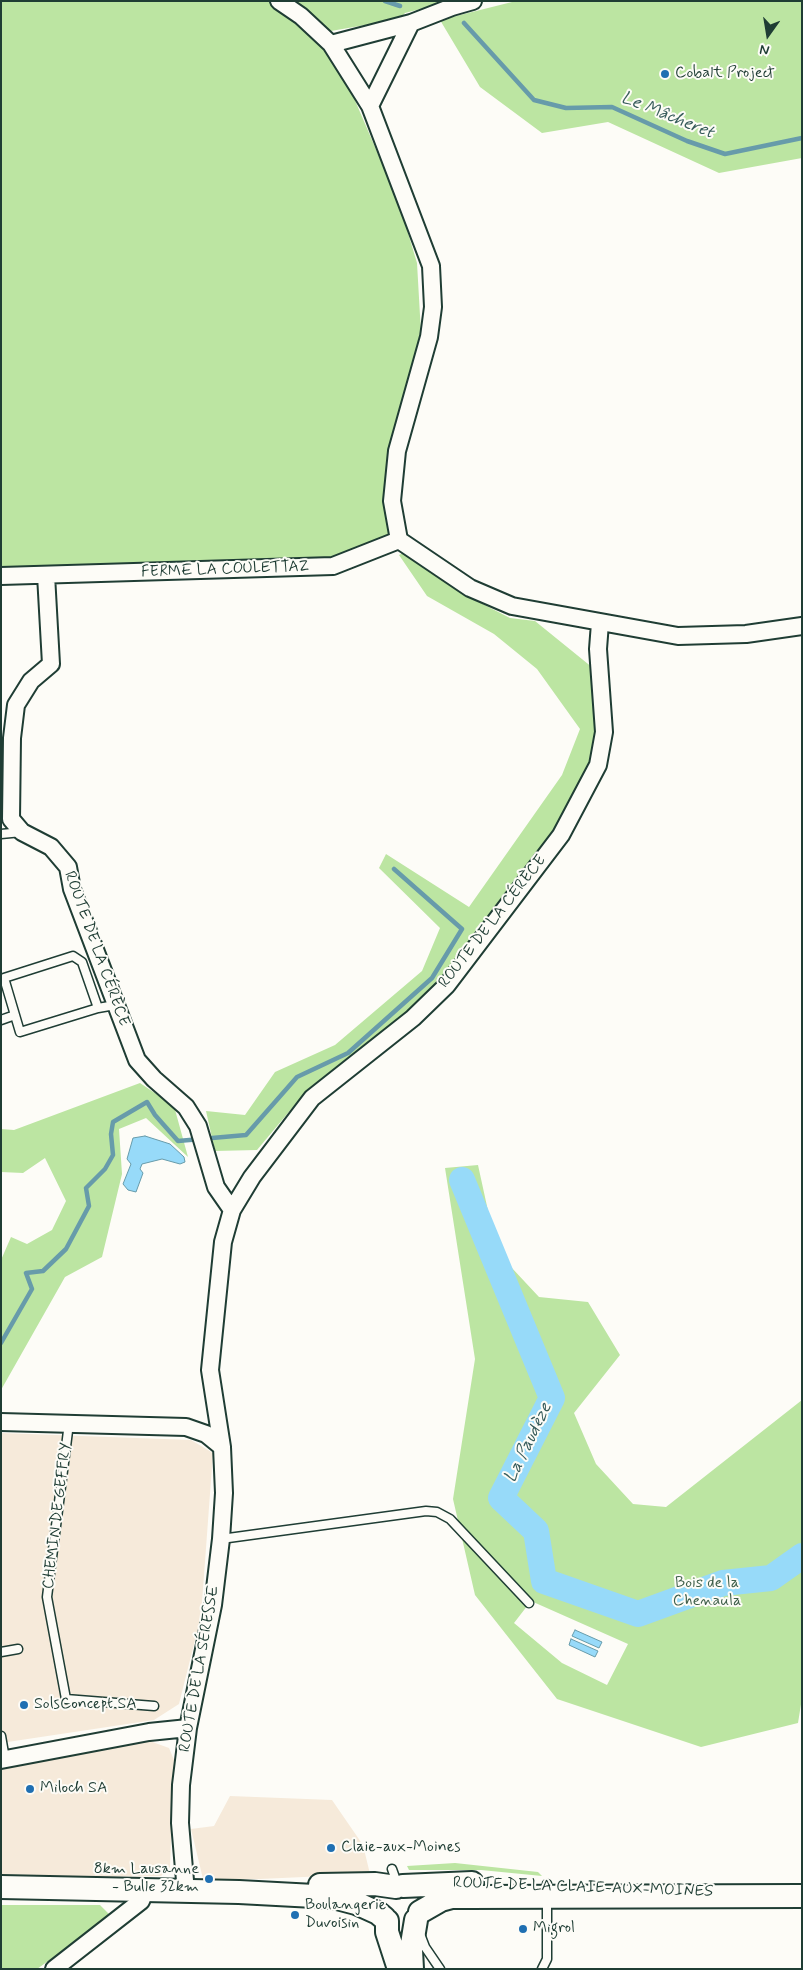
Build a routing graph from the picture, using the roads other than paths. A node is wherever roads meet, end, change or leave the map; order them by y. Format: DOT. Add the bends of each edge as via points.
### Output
graph roads {
  1 [pos="279,1"];
  2 [pos="473,1"];
  3 [pos="411,23"];
  4 [pos="331,44"];
  5 [pos="370,106"];
  6 [pos="399,540"];
  7 [pos="46,575"];
  8 [pos="1,576"];
  9 [pos="600,623"];
  10 [pos="802,626"];
  11 [pos="22,832"];
  12 [pos="1,834"];
  13 [pos="3,976"];
  14 [pos="115,1005"];
  15 [pos="98,1008"];
  16 [pos="15,1015"];
  17 [pos="1,1020"];
  18 [pos="232,1210"];
  19 [pos="1,1422"];
  20 [pos="69,1423"];
  21 [pos="222,1447"];
  22 [pos="221,1539"];
  23 [pos="528,1603"];
  24 [pos="18,1649"];
  25 [pos="1,1652"];
  26 [pos="154,1706"];
  27 [pos="188,1728"];
  28 [pos="1,1736"];
  29 [pos="3,1760"];
  30 [pos="398,1882"];
  31 [pos="1,1888"];
  32 [pos="146,1891"];
  33 [pos="547,1891"];
  34 [pos="186,1892"];
  35 [pos="238,1892"];
  36 [pos="802,1896"];
  37 [pos="418,1916"];
  38 [pos="386,1919"];
  39 [pos="54,1969"];
  40 [pos="399,1969"];
  41 [pos="412,1969"];
  42 [pos="440,1969"];
  43 [pos="542,1969"];
  1 -- 4 [label="street"];
  2 -- 3 [label="street"];
  3 -- 4 [label="street"];
  3 -- 5 [label="street"];
  4 -- 5 [label="street"];
  5 -- 6 [label="street" via="431,266 433,307 429,337 396,459 392,501"];
  6 -- 7 [label="street, FERME LA COULETTAZ" via="333,566"];
  6 -- 9 [label="street" via="470,588 495,599 512,606"];
  7 -- 8 [label="street, FERME LA COULETTAZ"];
  7 -- 11 [label="street" via="51,664 31,681 16,704 12,738 12,820"];
  9 -- 10 [label="street" via="678,636 746,634"];
  9 -- 18 [label="street, ROUTE DE LA CÉRÈCE" via="598,649 604,732 598,765 561,835 447,985 413,1018 312,1098 252,1177"];
  11 -- 12 [label="lane"];
  11 -- 14 [label="street, ROUTE DE LA CÉRÈCE" via="51,847 68,867 72,889"];
  13 -- 15 [label="lane" via="73,956 82,962"];
  13 -- 16 [label="lane"];
  14 -- 15 [label="lane"];
  14 -- 18 [label="street, ROUTE DE LA CÉRÈCE" via="137,1060 186,1107 198,1126 216,1187"];
  15 -- 16 [label="lane" via="20,1032"];
  16 -- 17 [label="lane"];
  18 -- 21 [label="street, ROUTE DE LA CÉRÈCE" via="223,1242 210,1370"];
  19 -- 20 [label="street, CHEMIN DE GEFFRY"];
  20 -- 21 [label="street, CHEMIN DE GEFFRY" via="186,1427 206,1434"];
  20 -- 26 [label="lane, CHEMIN DE GEFFRY" via="48,1597 66,1699"];
  21 -- 22 [label="street, ROUTE DE LA SÉRESSE"];
  22 -- 23 [label="lane" via="426,1510 437,1512 450,1520"];
  22 -- 27 [label="street, ROUTE DE LA SÉRESSE" via="213,1605"];
  24 -- 25 [label="lane"];
  27 -- 29 [label="street" via="149,1732"];
  27 -- 34 [label="street, ROUTE DE LA SÉRESSE" via="180,1823"];
  28 -- 29 [label="lane"];
  30 -- 33 [label="main road, ROUTE DE LA CLAIE-AUX-MOINES" via="476,1883"];
  30 -- 35 [label="main road, ROUTE DE LA CLAIE-AUX-MOINES" via="325,1884"];
  30 -- 37 [label="main road" via="418,1895 421,1905"];
  30 -- 38 [label="main road" via="382,1899 382,1912"];
  31 -- 32 [label="main road, ROUTE DE LA CLAIE-AUX-MOINES"];
  32 -- 34 [label="main road, ROUTE DE LA CLAIE-AUX-MOINES"];
  32 -- 39 [label="street" via="141,1901"];
  33 -- 36 [label="main road, ROUTE DE LA CLAIE-AUX-MOINES"];
  33 -- 37 [label="main road, ROUTE DE LA CLAIE-AUX-MOINES" via="452,1897 441,1900"];
  33 -- 43 [label="lane" via="547,1959"];
  34 -- 35 [label="main road, ROUTE DE LA CLAIE-AUX-MOINES"];
  35 -- 38 [label="main road, ROUTE DE LA CLAIE-AUX-MOINES" via="334,1897 356,1903"];
  37 -- 38 [label="main road" via="411,1924 401,1927"];
  37 -- 41 [label="main road"];
  37 -- 42 [label="lane" via="420,1934"];
  38 -- 40 [label="main road"];
}
